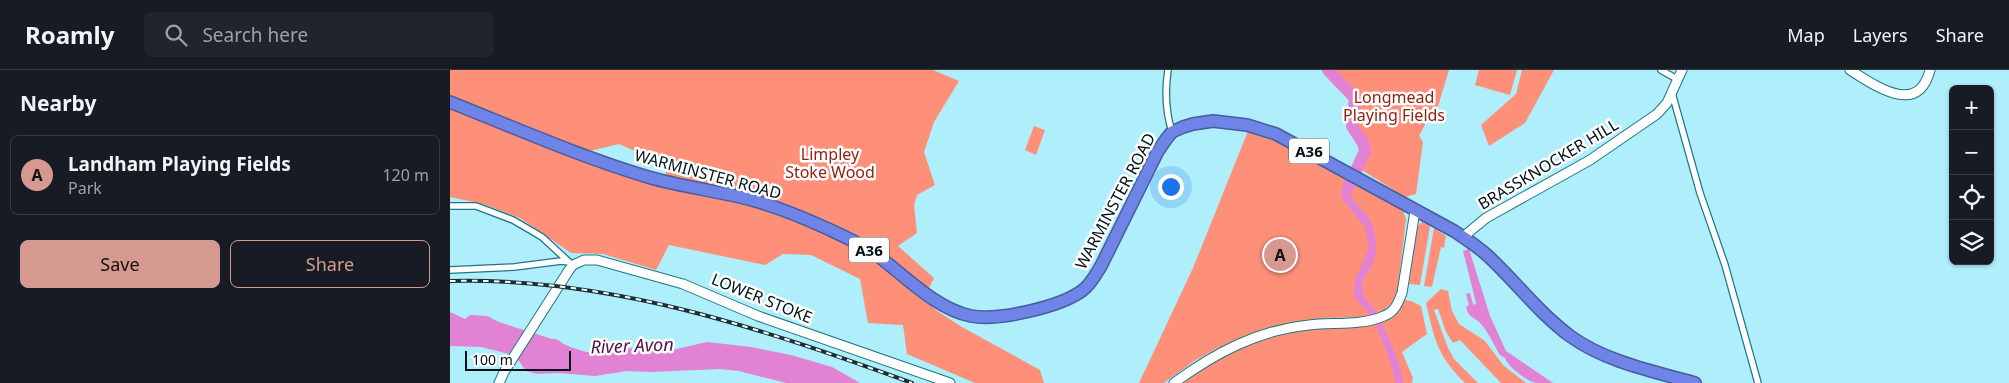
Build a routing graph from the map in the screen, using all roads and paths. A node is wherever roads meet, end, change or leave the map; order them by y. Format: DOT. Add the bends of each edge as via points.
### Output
graph roads {
  1 [pos="1168,70"];
  2 [pos="1661,70"];
  3 [pos="1682,70"];
  4 [pos="1850,70"];
  5 [pos="1930,70"];
  6 [pos="1677,79"];
  7 [pos="1672,93"];
  8 [pos="450,102"];
  9 [pos="1172,132"];
  10 [pos="450,206"];
  11 [pos="1415,211"];
  12 [pos="1467,234"];
  13 [pos="571,263"];
  14 [pos="450,270"];
  15 [pos="499,383"];
  16 [pos="950,383"];
  17 [pos="1174,383"];
  18 [pos="1694,383"];
  19 [pos="1758,383"];
  1 -- 9 [label="street" via="1166,94"];
  2 -- 6 [label="street"];
  3 -- 6 [label="main road, BRASSKNOCKER HILL"];
  4 -- 5 [label="main road" via="1879,87 1909,96 1924,88"];
  6 -- 7 [label="main road, BRASSKNOCKER HILL"];
  7 -- 12 [label="main road, BRASSKNOCKER HILL" via="1657,114 1590,160 1486,218"];
  7 -- 19 [label="street"];
  8 -- 9 [label="highway, WARMINSTER ROAD / A36" via="648,177 752,200 826,228 871,251 949,308 986,317 1057,304 1084,290 1101,266 1158,150"];
  9 -- 11 [label="highway, WARMINSTER ROAD / A36" via="1193,124 1229,122 1256,127 1276,134"];
  10 -- 13 [label="street" via="476,206 513,220 542,237"];
  11 -- 12 [label="highway, WARMINSTER ROAD / A36"];
  11 -- 17 [label="main road" via="1402,293 1394,310 1371,320 1303,326 1265,334 1223,350"];
  12 -- 18 [label="highway, WARMINSTER ROAD / A36" via="1473,244 1547,317 1582,343 1626,363"];
  13 -- 14 [label="street"];
  13 -- 15 [label="main road"];
  13 -- 16 [label="main road, LOWER STOKE" via="584,260 607,262 702,290 758,316"];
}
